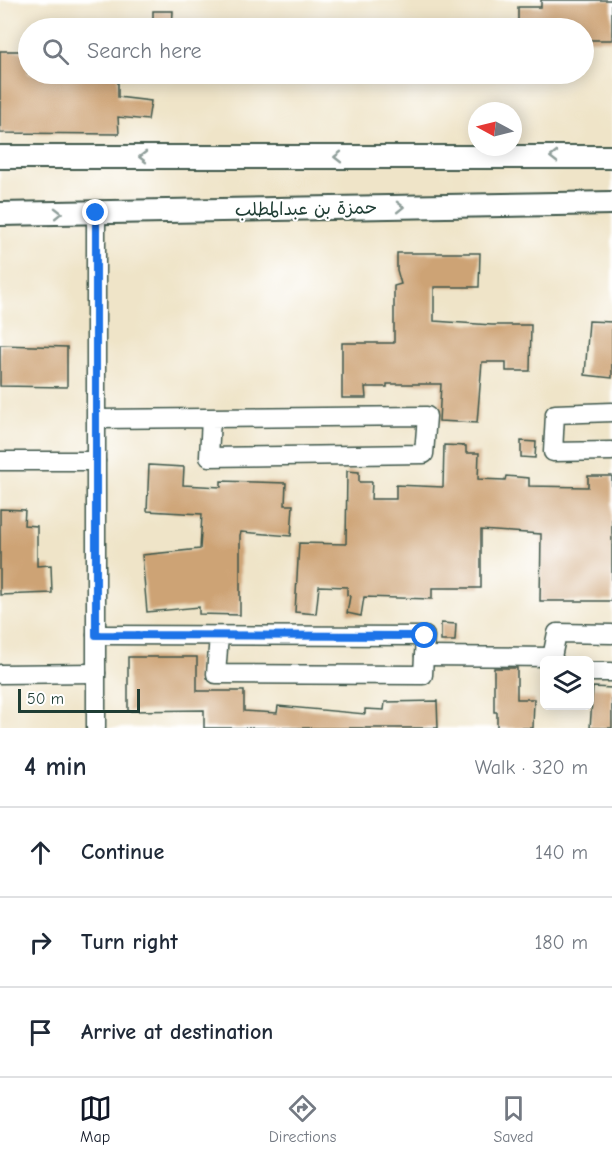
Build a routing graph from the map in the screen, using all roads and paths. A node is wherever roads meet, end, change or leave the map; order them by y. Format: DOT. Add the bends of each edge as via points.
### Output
graph roads {
  1 [pos="0,157"];
  2 [pos="612,157"];
  3 [pos="612,203"];
  4 [pos="96,213"];
  5 [pos="0,214"];
  6 [pos="612,412"];
  7 [pos="211,418"];
  8 [pos="96,419"];
  9 [pos="612,451"];
  10 [pos="0,461"];
  11 [pos="96,461"];
  12 [pos="612,634"];
  13 [pos="96,635"];
  14 [pos="219,636"];
  15 [pos="424,656"];
  16 [pos="553,656"];
  17 [pos="540,659"];
  18 [pos="594,672"];
  19 [pos="612,672"];
  20 [pos="96,673"];
  21 [pos="0,674"];
  22 [pos="96,728"];
  2 -- 1 [label="street, one-way"];
  4 -- 3 [label="street, حمزة بن عبدالمطلب, one-way"];
  5 -- 4 [label="street, حمزة بن عبدالمطلب, one-way"];
  4 -- 8 [label="street"];
  6 -- 9 [label="street" via="555,414 553,452"];
  7 -- 7 [label="street" via="427,416 424,454 209,457"];
  7 -- 8 [label="street"];
  8 -- 11 [label="street"];
  10 -- 11 [label="street"];
  11 -- 13 [label="street"];
  12 -- 16 [label="street" via="557,633"];
  13 -- 14 [label="street"];
  13 -- 20 [label="street"];
  14 -- 15 [label="street" via="425,636"];
  14 -- 15 [label="street" via="216,674 423,675"];
  15 -- 17 [label="street"];
  18 -- 19 [label="street"];
  20 -- 21 [label="street"];
  20 -- 22 [label="street"];
}
